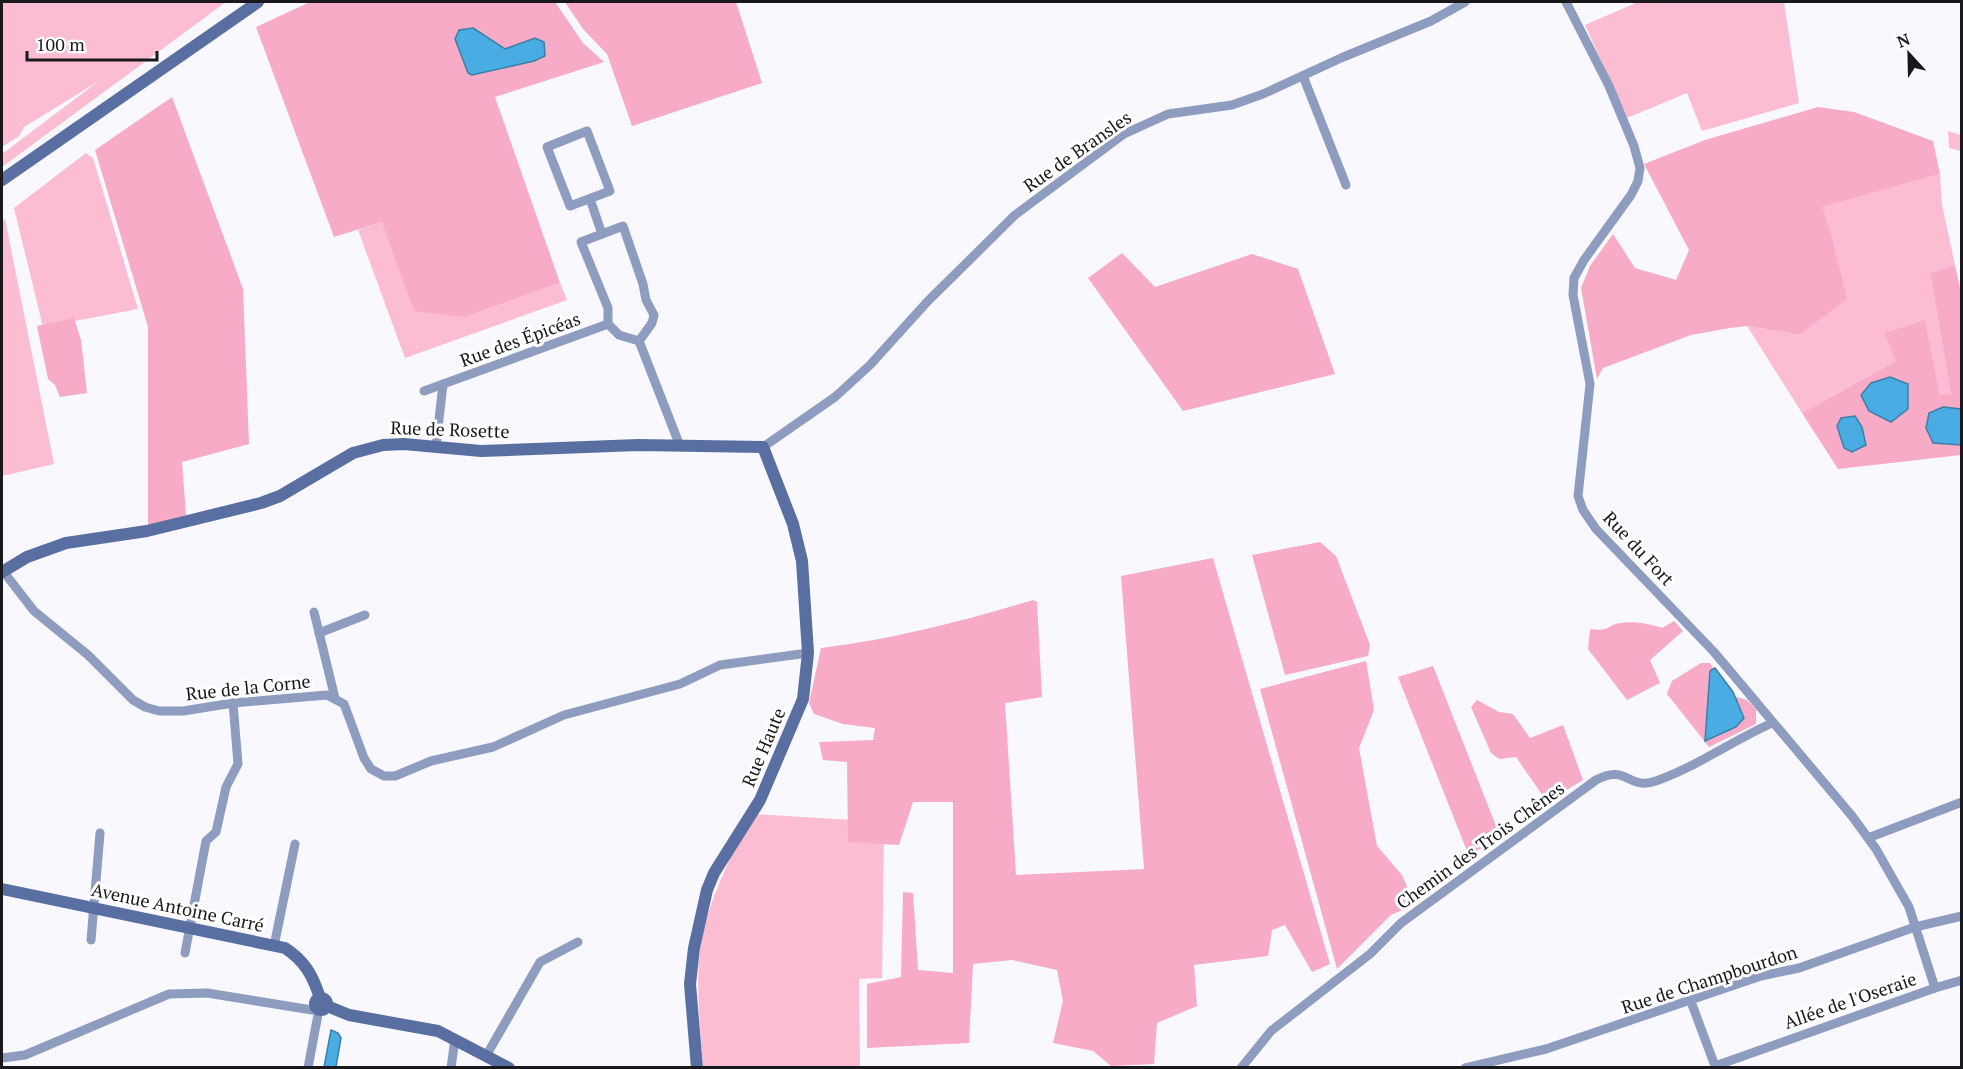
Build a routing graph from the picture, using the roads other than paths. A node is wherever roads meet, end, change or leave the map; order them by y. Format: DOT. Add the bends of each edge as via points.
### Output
graph roads {
  1 [pos="258,2"];
  2 [pos="1466,2"];
  3 [pos="1566,2"];
  4 [pos="1303,76"];
  5 [pos="2,179"];
  6 [pos="1346,185"];
  7 [pos="590,199"];
  8 [pos="602,234"];
  9 [pos="608,324"];
  10 [pos="639,341"];
  11 [pos="443,384"];
  12 [pos="424,391"];
  13 [pos="436,446"];
  14 [pos="680,446"];
  15 [pos="763,447"];
  16 [pos="2,571"];
  17 [pos="314,612"];
  18 [pos="365,615"];
  19 [pos="319,633"];
  20 [pos="808,653"];
  21 [pos="336,698"];
  22 [pos="232,703"];
  23 [pos="1772,723"];
  24 [pos="1962,801"];
  25 [pos="100,833"];
  26 [pos="1868,838"];
  27 [pos="295,844"];
  28 [pos="2,889"];
  29 [pos="94,908"];
  30 [pos="1962,916"];
  31 [pos="1915,927"];
  32 [pos="190,928"];
  33 [pos="91,940"];
  34 [pos="578,942"];
  35 [pos="274,946"];
  36 [pos="185,953"];
  37 [pos="1962,980"];
  38 [pos="1935,988"];
  39 [pos="1690,999"];
  40 [pos="321,1005"];
  41 [pos="455,1039"];
  42 [pos="486,1056"];
  43 [pos="2,1058"];
  44 [pos="308,1068"];
  45 [pos="451,1068"];
  46 [pos="509,1068"];
  47 [pos="697,1068"];
  48 [pos="1241,1068"];
  49 [pos="1466,1068"];
  1 -- 5 [label="street"];
  2 -- 4 [label="street, Rue de Bransles"];
  3 -- 23 [label="street, Rue du Fort" via="1609,86 1640,168 1631,195 1574,278 1573,295 1590,384 1578,496 1596,529 1714,652"];
  4 -- 6 [label="street"];
  4 -- 15 [label="street, Rue de Bransles" via="1232,105 1168,114 1124,134 1015,215 870,365 835,397"];
  7 -- 7 [label="street" via="610,191 587,131 547,147 570,206"];
  7 -- 8 [label="street"];
  8 -- 9 [label="street, Rue des Épicéas" via="581,242 608,308"];
  8 -- 10 [label="street" via="622,226 644,284 652,323"];
  9 -- 10 [label="street, Rue des Épicéas" via="619,335"];
  9 -- 11 [label="street, Rue des Épicéas"];
  10 -- 14 [label="street"];
  11 -- 12 [label="street, Rue des Épicéas"];
  11 -- 13 [label="street, Rue des Épicéas"];
  13 -- 14 [label="street, Rue de Rosette" via="481,451"];
  13 -- 16 [label="street, Rue de Rosette" via="368,448 271,500 147,531 66,543"];
  14 -- 15 [label="street, Rue de Rosette"];
  15 -- 20 [label="street, Rue Haute" via="794,524 807,607"];
  16 -- 22 [label="street, Rue de la Corne" via="34,611 145,707 168,712"];
  17 -- 19 [label="street"];
  18 -- 19 [label="street"];
  19 -- 21 [label="street"];
  20 -- 21 [label="street, Rue de la Corne" via="720,664 680,684 564,715 493,747 431,761 395,776 384,776 371,769 344,704"];
  20 -- 47 [label="street, Rue Haute" via="803,699 760,800 707,890 690,984"];
  21 -- 22 [label="street, Rue de la Corne" via="327,695"];
  22 -- 32 [label="street" via="238,764 226,787 216,832 206,841"];
  23 -- 26 [label="street, Rue du Fort"];
  23 -- 48 [label="street, Chemin des Trois Chênes" via="1747,734 1715,756 1655,782 1638,784 1618,773 1596,780 1401,923 1370,954 1271,1031"];
  24 -- 26 [label="street"];
  25 -- 29 [label="street"];
  26 -- 31 [label="street, Rue du Fort" via="1909,907"];
  27 -- 35 [label="street"];
  28 -- 29 [label="street, Avenue Antoine Carré"];
  29 -- 32 [label="street, Avenue Antoine Carré"];
  29 -- 33 [label="street"];
  30 -- 31 [label="street, Rue de Champbourdon"];
  31 -- 38 [label="street, Allée de l'Oseraie"];
  31 -- 39 [label="street, Rue de Champbourdon" via="1799,968"];
  32 -- 35 [label="street, Avenue Antoine Carré"];
  32 -- 36 [label="street"];
  34 -- 42 [label="street" via="540,962"];
  35 -- 40 [label="street, Avenue Antoine Carré" via="300,958 310,971"];
  37 -- 38 [label="street, Allée de l'Oseraie"];
  38 -- 39 [label="street, Allée de l'Oseraie" via="1714,1066"];
  39 -- 49 [label="street, Rue de Champbourdon" via="1546,1048"];
  40 -- 41 [label="street" via="350,1015 438,1031"];
  40 -- 43 [label="street" via="312,1010 207,993 169,994 25,1054"];
  40 -- 44 [label="street"];
  41 -- 42 [label="street"];
  41 -- 45 [label="street"];
  42 -- 46 [label="street"];
}
